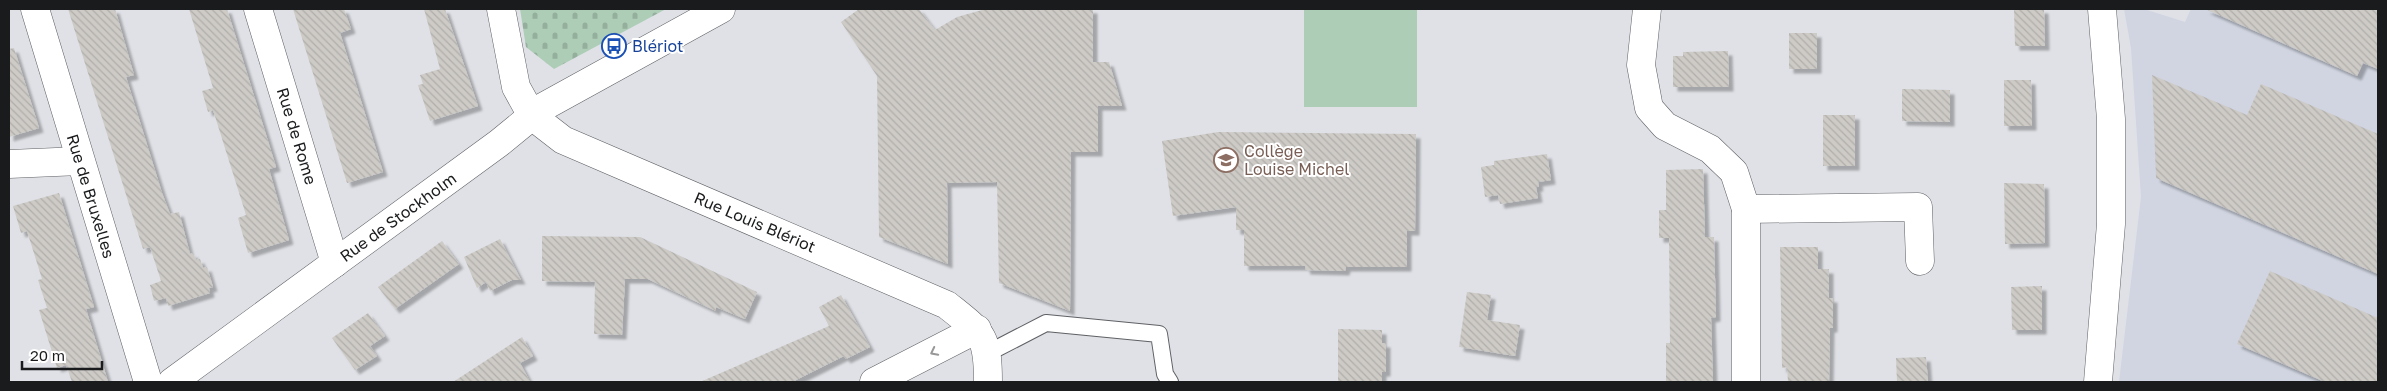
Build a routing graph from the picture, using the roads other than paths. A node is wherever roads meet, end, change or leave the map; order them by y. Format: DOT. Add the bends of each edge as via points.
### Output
graph roads {
  1 [pos="35,9"];
  2 [pos="258,9"];
  3 [pos="501,9"];
  4 [pos="721,9"];
  5 [pos="1647,9"];
  6 [pos="2102,9"];
  7 [pos="532,116"];
  8 [pos="80,161"];
  9 [pos="9,164"];
  10 [pos="1746,209"];
  11 [pos="1920,261"];
  12 [pos="335,263"];
  13 [pos="983,341"];
  14 [pos="148,382"];
  15 [pos="172,382"];
  16 [pos="874,382"];
  17 [pos="988,382"];
  18 [pos="1170,382"];
  19 [pos="1746,382"];
  20 [pos="2098,382"];
  1 -- 8 [label="street, Rue de Bruxelles"];
  2 -- 12 [label="street, Rue de Rome"];
  3 -- 7 [label="street" via="516,87"];
  4 -- 7 [label="street, Rue de Stockholm" via="593,78"];
  5 -- 10 [label="street" via="1641,65 1648,108 1665,126 1710,149 1734,172"];
  6 -- 20 [label="street" via="2112,119 2111,224"];
  7 -- 12 [label="street, Rue de Stockholm"];
  7 -- 13 [label="street, Rue Louis Blériot" via="563,140 947,305"];
  8 -- 9 [label="street"];
  8 -- 14 [label="street, Rue de Bruxelles"];
  10 -- 11 [label="street" via="1918,207"];
  10 -- 19 [label="street"];
  12 -- 15 [label="street, Rue de Stockholm"];
  13 -- 16 [label="street, one-way"];
  13 -- 17 [label="street"];
  13 -- 18 [label="lane" via="1046,323 1159,334 1165,374"];
}
